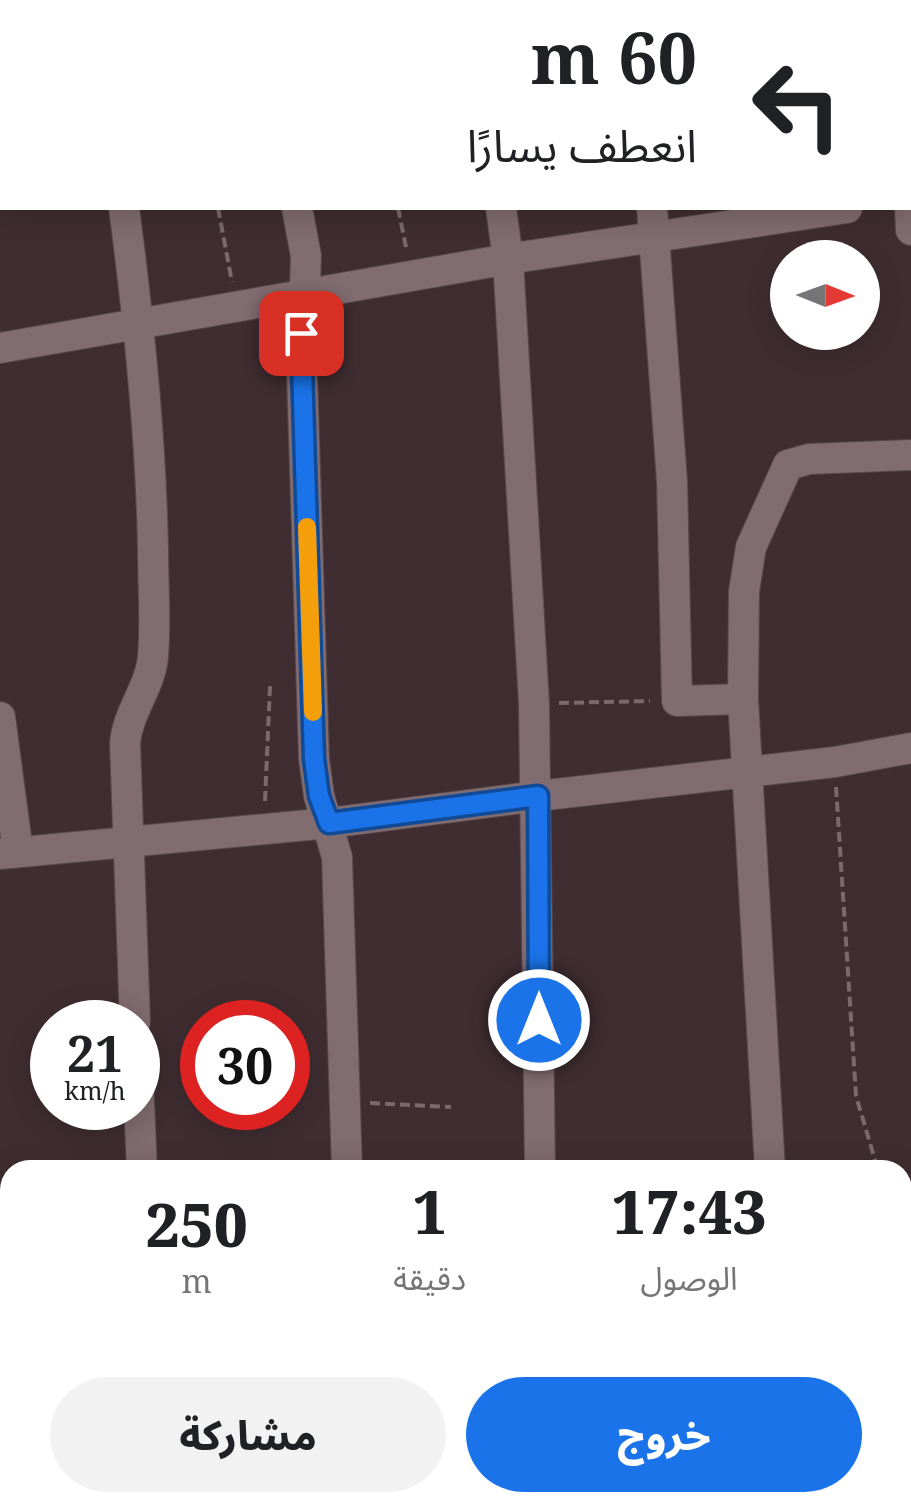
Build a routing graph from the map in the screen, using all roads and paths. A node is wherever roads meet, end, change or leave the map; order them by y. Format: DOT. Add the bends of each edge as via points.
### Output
graph roads {
  1 [pos="124,210"];
  2 [pos="218,210"];
  3 [pos="297,210"];
  4 [pos="398,210"];
  5 [pos="501,210"];
  6 [pos="819,210"];
  7 [pos="653,222"];
  8 [pos="508,259"];
  9 [pos="412,275"];
  10 [pos="304,294"];
  11 [pos="237,306"];
  12 [pos="139,324"];
  13 [pos="0,348"];
  14 [pos="911,455"];
  15 [pos="270,686"];
  16 [pos="743,700"];
  17 [pos="677,701"];
  18 [pos="534,704"];
  19 [pos="0,718"];
  20 [pos="911,748"];
  21 [pos="835,762"];
  22 [pos="747,772"];
  23 [pos="538,796"];
  24 [pos="329,823"];
  25 [pos="264,827"];
  26 [pos="126,841"];
  27 [pos="9,853"];
  28 [pos="134,1000"];
  29 [pos="345,1102"];
  30 [pos="450,1107"];
  31 [pos="140,1130"];
  32 [pos="142,1160"];
  33 [pos="347,1160"];
  34 [pos="540,1160"];
  35 [pos="769,1160"];
  36 [pos="875,1160"];
  1 -- 12 [label="street"];
  2 -- 11 [label="path"];
  3 -- 10 [label="street"];
  4 -- 9 [label="path"];
  5 -- 8 [label="street"];
  6 -- 7 [label="street"];
  7 -- 8 [label="street"];
  7 -- 17 [label="street" via="672,482"];
  8 -- 9 [label="street"];
  8 -- 18 [label="street"];
  9 -- 10 [label="street"];
  10 -- 11 [label="street"];
  10 -- 24 [label="street" via="314,759"];
  11 -- 12 [label="street"];
  12 -- 13 [label="street"];
  12 -- 26 [label="street" via="154,648 150,675 126,729"];
  14 -- 16 [label="street" via="788,465 748,560"];
  15 -- 25 [label="path"];
  16 -- 17 [label="street"];
  16 -- 22 [label="street"];
  17 -- 18 [label="path"];
  18 -- 23 [label="street"];
  19 -- 27 [label="street"];
  20 -- 21 [label="street"];
  21 -- 22 [label="street"];
  21 -- 36 [label="path" via="856,1096"];
  22 -- 23 [label="street"];
  22 -- 35 [label="street"];
  23 -- 24 [label="street"];
  23 -- 34 [label="street"];
  24 -- 25 [label="street"];
  24 -- 29 [label="street" via="337,857"];
  25 -- 26 [label="street"];
  26 -- 27 [label="street"];
  26 -- 28 [label="street"];
  29 -- 30 [label="path"];
  29 -- 33 [label="street"];
  31 -- 32 [label="street"];
}
